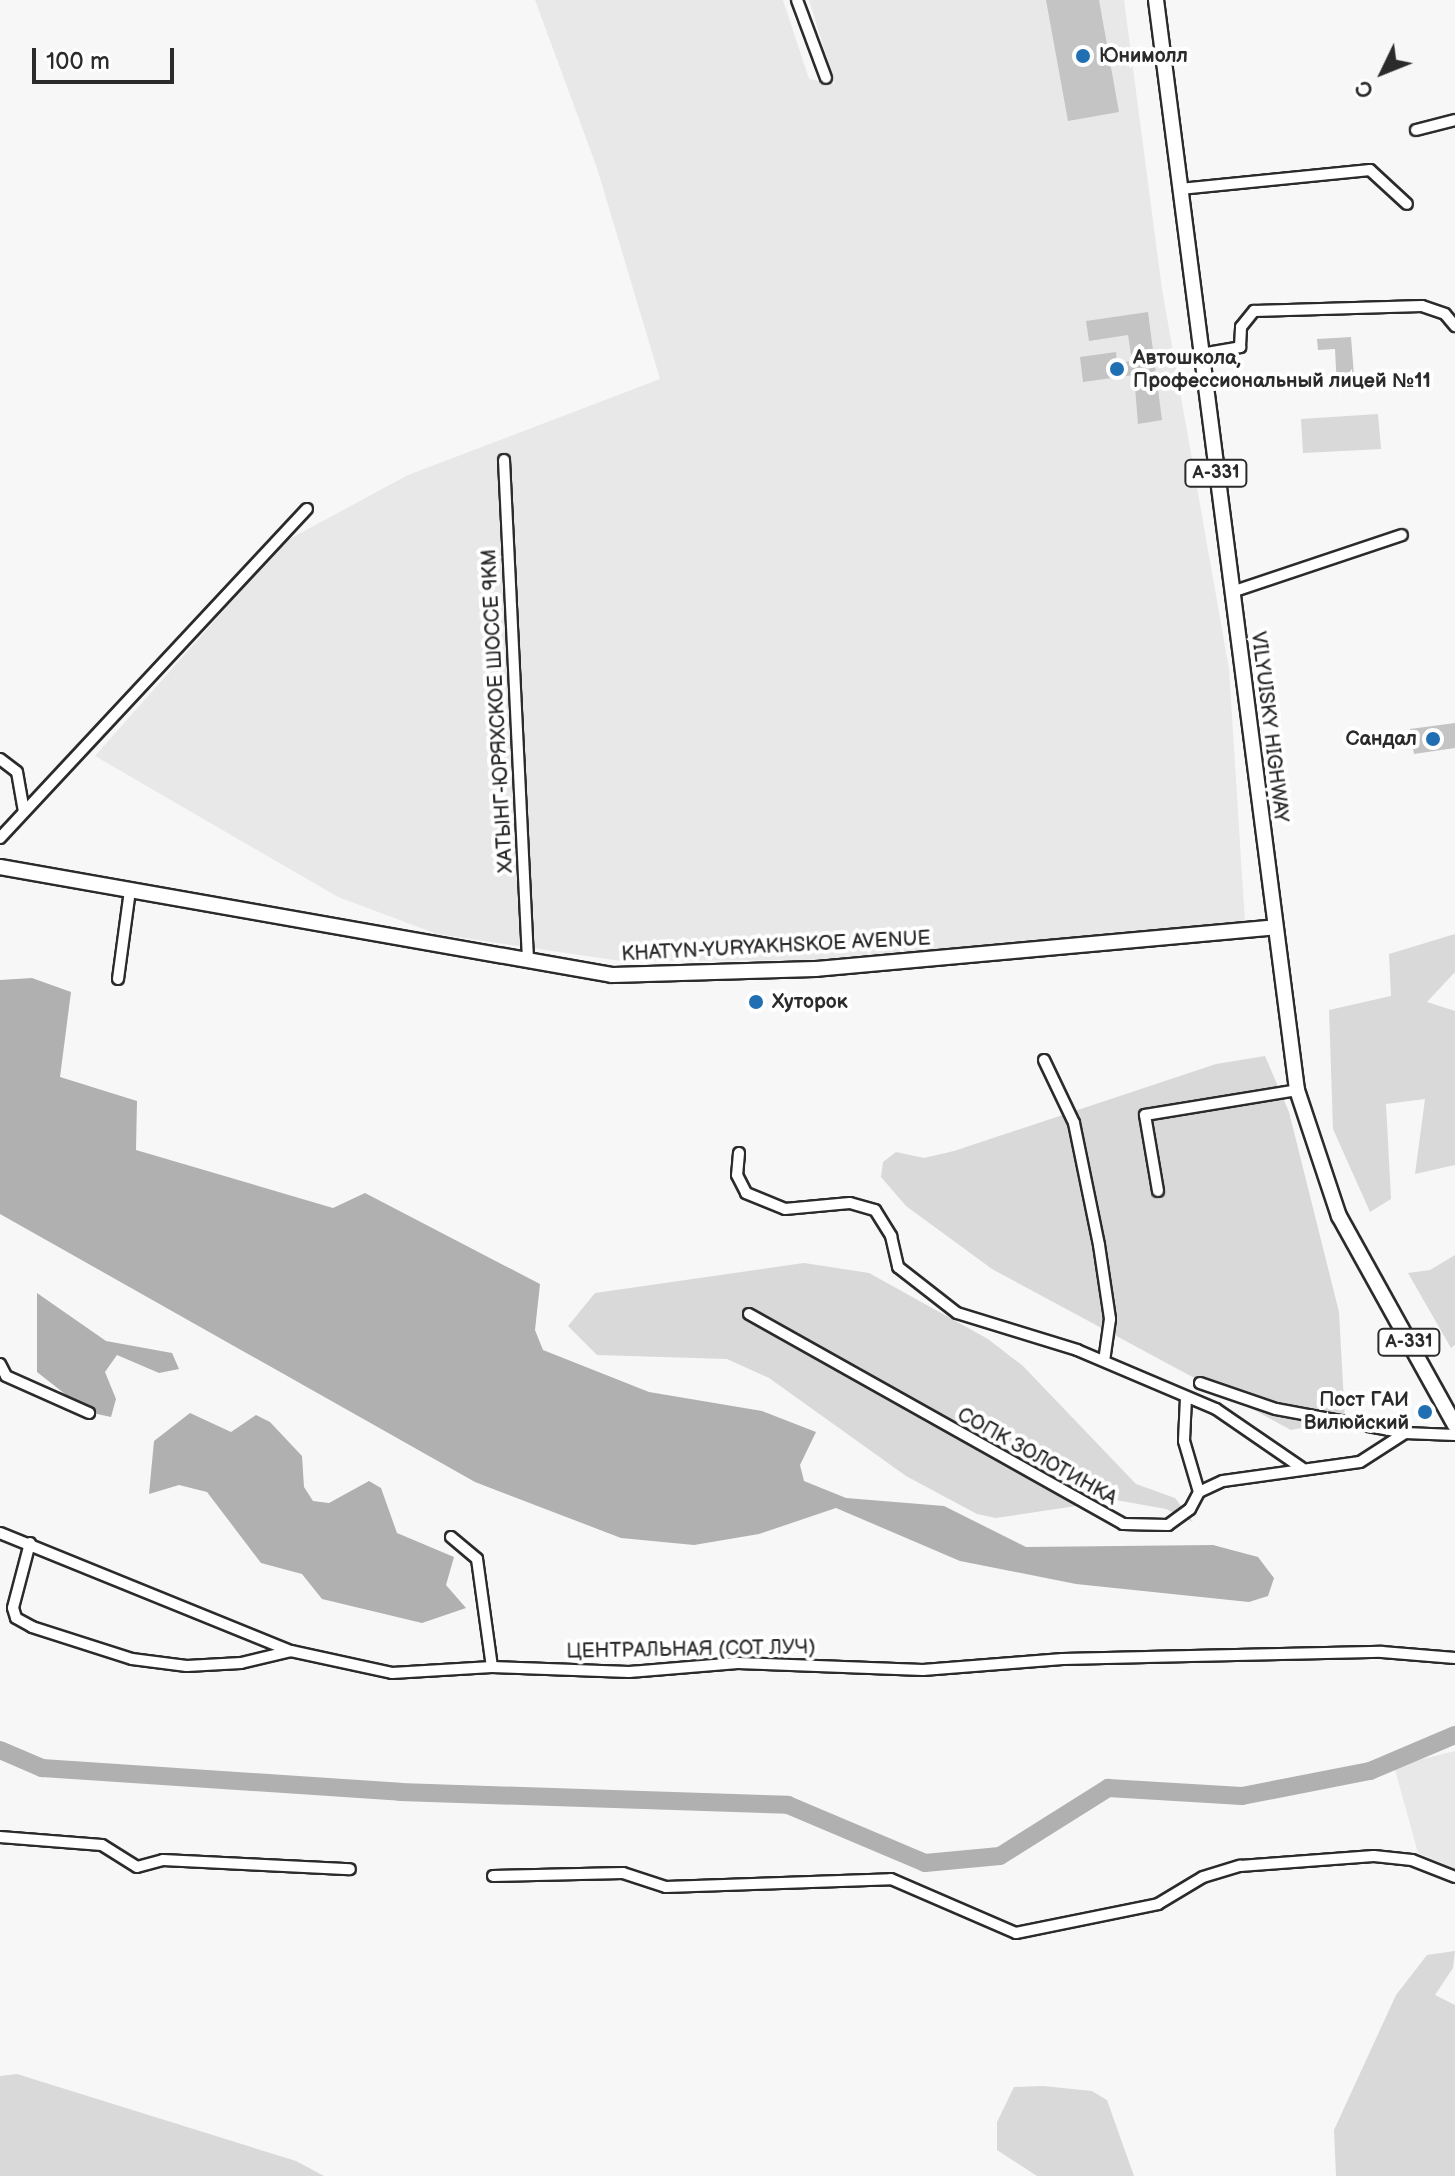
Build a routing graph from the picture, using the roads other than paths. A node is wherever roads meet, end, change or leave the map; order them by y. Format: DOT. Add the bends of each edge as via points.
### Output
graph roads {
  1 [pos="797,0"];
  2 [pos="1156,0"];
  3 [pos="826,78"];
  4 [pos="1455,120"];
  5 [pos="1416,130"];
  6 [pos="1180,189"];
  7 [pos="1407,204"];
  8 [pos="1455,326"];
  9 [pos="1201,354"];
  10 [pos="504,460"];
  11 [pos="307,509"];
  12 [pos="1402,535"];
  13 [pos="1232,592"];
  14 [pos="0,759"];
  15 [pos="24,810"];
  16 [pos="0,838"];
  17 [pos="0,867"];
  18 [pos="130,890"];
  19 [pos="1274,927"];
  20 [pos="528,960"];
  21 [pos="118,979"];
  22 [pos="1044,1060"];
  23 [pos="1297,1090"];
  24 [pos="739,1153"];
  25 [pos="1158,1191"];
  26 [pos="749,1314"];
  27 [pos="1104,1361"];
  28 [pos="0,1364"];
  29 [pos="1200,1383"];
  30 [pos="1186,1398"];
  31 [pos="89,1413"];
  32 [pos="1455,1425"];
  33 [pos="1405,1433"];
  34 [pos="1455,1435"];
  35 [pos="1302,1468"];
  36 [pos="1199,1492"];
  37 [pos="0,1533"];
  38 [pos="451,1537"];
  39 [pos="30,1543"];
  40 [pos="291,1651"];
  41 [pos="1455,1658"];
  42 [pos="492,1667"];
  43 [pos="0,1837"];
  44 [pos="350,1869"];
  45 [pos="493,1876"];
  46 [pos="1455,1877"];
  1 -- 3 [label="street"];
  2 -- 6 [label="main road, VILYUISKY HIGHWAY / А-331"];
  4 -- 5 [label="street"];
  6 -- 7 [label="street" via="1370,170"];
  6 -- 9 [label="main road, VILYUISKY HIGHWAY / А-331"];
  8 -- 9 [label="street" via="1445,314 1422,306 1254,311 1241,327 1240,347"];
  9 -- 13 [label="main road, VILYUISKY HIGHWAY / А-331"];
  10 -- 20 [label="street, ХАТЫНГ-ЮРЯХСКОЕ ШОССЕ 9КМ"];
  11 -- 15 [label="street"];
  12 -- 13 [label="street"];
  13 -- 19 [label="main road, VILYUISKY HIGHWAY / А-331"];
  14 -- 15 [label="street" via="17,772"];
  15 -- 16 [label="street"];
  17 -- 18 [label="main road, KHATYN-YURYAKHSKOE AVENUE"];
  18 -- 20 [label="main road, KHATYN-YURYAKHSKOE AVENUE"];
  18 -- 21 [label="street"];
  19 -- 20 [label="main road, KHATYN-YURYAKHSKOE AVENUE" via="942,959 669,976 612,975"];
  19 -- 23 [label="main road, VILYUISKY HIGHWAY / А-331"];
  22 -- 27 [label="street" via="1074,1123 1099,1245 1110,1319"];
  23 -- 25 [label="street" via="1145,1115"];
  23 -- 32 [label="main road, VILYUISKY HIGHWAY / А-331" via="1339,1216"];
  24 -- 27 [label="street" via="737,1175 746,1193 785,1209 850,1203 875,1210 891,1236 898,1267 957,1313"];
  26 -- 36 [label="street, СОПК ЗОЛОТИНКА" via="1109,1519 1168,1525 1190,1509"];
  27 -- 30 [label="street"];
  28 -- 31 [label="street" via="6,1376"];
  29 -- 33 [label="street" via="1276,1409"];
  30 -- 35 [label="street" via="1232,1418"];
  30 -- 36 [label="street" via="1184,1441"];
  33 -- 34 [label="street"];
  33 -- 35 [label="street" via="1360,1462"];
  35 -- 36 [label="street"];
  37 -- 39 [label="street, ЦЕНТРАЛЬНАЯ (СОТ ЛУЧ)"];
  38 -- 42 [label="street" via="477,1559"];
  39 -- 40 [label="street, ЦЕНТРАЛЬНАЯ (СОТ ЛУЧ)"];
  39 -- 40 [label="street" via="13,1608 16,1618 32,1627 132,1659 187,1666 241,1663"];
  40 -- 42 [label="street, ЦЕНТРАЛЬНАЯ (СОТ ЛУЧ)" via="392,1673"];
  41 -- 42 [label="street, ЦЕНТРАЛЬНАЯ (СОТ ЛУЧ)" via="1382,1652 1063,1659 923,1670 738,1663 629,1672"];
  43 -- 44 [label="street" via="102,1845 137,1867 163,1860"];
  45 -- 46 [label="street" via="623,1873 666,1887 891,1879 1016,1933 1158,1904 1203,1877 1240,1866 1374,1856 1412,1860"];
}
